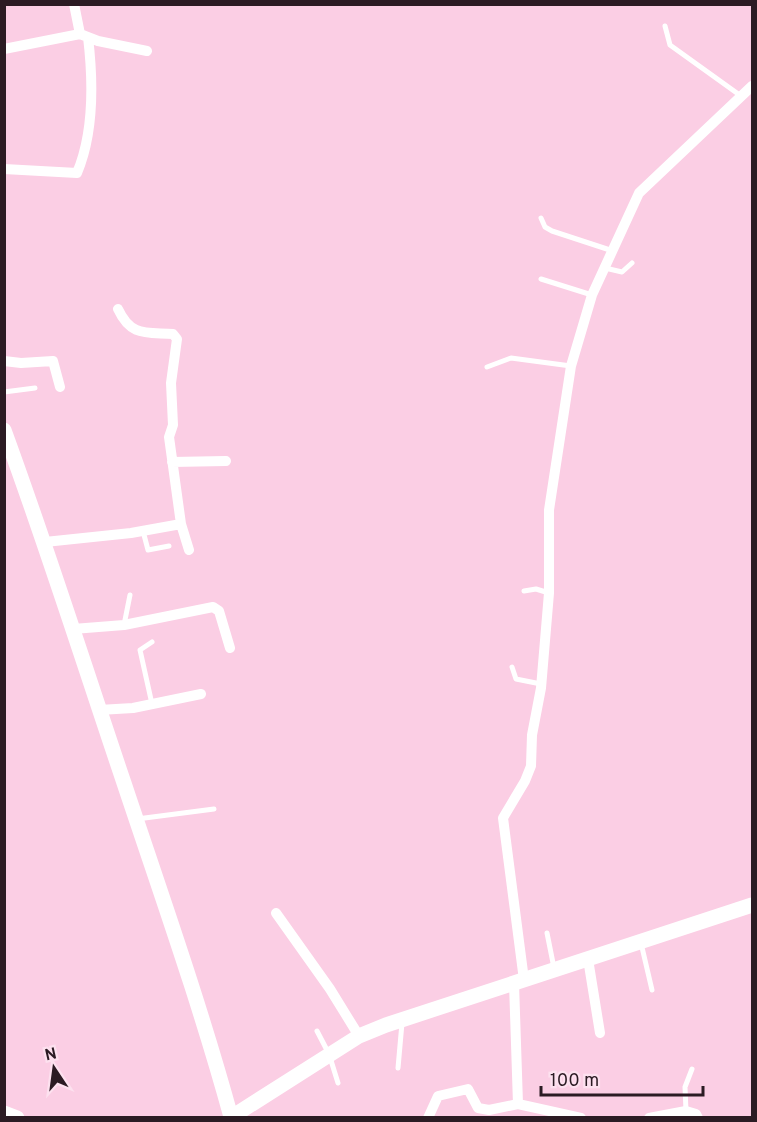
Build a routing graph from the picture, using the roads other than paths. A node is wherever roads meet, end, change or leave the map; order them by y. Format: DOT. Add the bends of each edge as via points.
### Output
graph roads {
  1 [pos="74,4"];
  2 [pos="665,26"];
  3 [pos="84,35"];
  4 [pos="4,49"];
  5 [pos="147,51"];
  6 [pos="753,86"];
  7 [pos="741,96"];
  8 [pos="4,169"];
  9 [pos="541,218"];
  10 [pos="613,251"];
  11 [pos="632,263"];
  12 [pos="605,268"];
  13 [pos="541,279"];
  14 [pos="592,296"];
  15 [pos="118,309"];
  16 [pos="4,361"];
  17 [pos="571,366"];
  18 [pos="487,367"];
  19 [pos="60,387"];
  20 [pos="35,388"];
  21 [pos="4,392"];
  22 [pos="4,430"];
  23 [pos="226,461"];
  24 [pos="172,462"];
  25 [pos="181,524"];
  26 [pos="143,531"];
  27 [pos="45,542"];
  28 [pos="168,546"];
  29 [pos="189,550"];
  30 [pos="524,591"];
  31 [pos="549,593"];
  32 [pos="130,595"];
  33 [pos="123,625"];
  34 [pos="73,629"];
  35 [pos="153,642"];
  36 [pos="230,648"];
  37 [pos="512,667"];
  38 [pos="541,684"];
  39 [pos="201,694"];
  40 [pos="152,704"];
  41 [pos="99,710"];
  42 [pos="214,809"];
  43 [pos="136,819"];
  44 [pos="753,905"];
  45 [pos="276,913"];
  46 [pos="547,933"];
  47 [pos="641,942"];
  48 [pos="588,959"];
  49 [pos="554,970"];
  50 [pos="519,981"];
  51 [pos="652,990"];
  52 [pos="402,1018"];
  53 [pos="317,1031"];
  54 [pos="600,1033"];
  55 [pos="359,1036"];
  56 [pos="329,1054"];
  57 [pos="398,1068"];
  58 [pos="692,1069"];
  59 [pos="338,1083"];
  60 [pos="518,1104"];
  61 [pos="686,1111"];
  62 [pos="531,1112"];
  63 [pos="4,1113"];
  64 [pos="230,1117"];
  65 [pos="16,1118"];
  66 [pos="428,1118"];
  67 [pos="581,1118"];
  68 [pos="649,1118"];
  69 [pos="698,1118"];
  1 -- 3 [label="street"];
  2 -- 7 [label="lane" via="670,45"];
  3 -- 4 [label="street"];
  3 -- 5 [label="street"];
  3 -- 8 [label="street" via="93,76 92,98 77,173"];
  6 -- 7 [label="street"];
  7 -- 10 [label="street" via="644,188"];
  9 -- 10 [label="lane" via="552,231"];
  10 -- 12 [label="street"];
  11 -- 12 [label="lane" via="622,272"];
  12 -- 14 [label="street"];
  13 -- 14 [label="lane"];
  14 -- 17 [label="street"];
  15 -- 24 [label="street" via="128,326 136,331 173,334 177,339 171,383"];
  16 -- 19 [label="street" via="53,361"];
  17 -- 18 [label="lane" via="511,358"];
  17 -- 31 [label="street" via="549,510"];
  20 -- 21 [label="lane"];
  22 -- 27 [label="street"];
  23 -- 24 [label="street"];
  24 -- 25 [label="street"];
  25 -- 26 [label="street"];
  25 -- 29 [label="street"];
  26 -- 27 [label="street"];
  26 -- 28 [label="lane" via="148,550"];
  27 -- 34 [label="street"];
  30 -- 31 [label="lane"];
  31 -- 38 [label="street"];
  32 -- 33 [label="lane"];
  33 -- 34 [label="street"];
  33 -- 36 [label="street" via="217,608"];
  34 -- 41 [label="street"];
  35 -- 40 [label="lane" via="140,650"];
  37 -- 38 [label="lane" via="516,679"];
  38 -- 50 [label="street" via="531,766 503,818"];
  39 -- 40 [label="street"];
  40 -- 41 [label="street"];
  41 -- 43 [label="street"];
  42 -- 43 [label="lane"];
  43 -- 64 [label="street" via="215,1058"];
  44 -- 47 [label="street"];
  45 -- 55 [label="street"];
  46 -- 49 [label="lane"];
  47 -- 48 [label="street"];
  47 -- 51 [label="lane"];
  48 -- 49 [label="street"];
  48 -- 54 [label="street"];
  49 -- 50 [label="street"];
  50 -- 52 [label="street"];
  50 -- 60 [label="street"];
  52 -- 55 [label="street"];
  52 -- 57 [label="lane"];
  53 -- 56 [label="lane"];
  55 -- 56 [label="street"];
  56 -- 59 [label="lane"];
  56 -- 64 [label="street"];
  58 -- 61 [label="lane" via="685,1087"];
  60 -- 62 [label="street"];
  60 -- 66 [label="street" via="489,1110 478,1108 468,1089 438,1096"];
  61 -- 68 [label="street"];
  61 -- 69 [label="street"];
  62 -- 67 [label="street"];
  63 -- 65 [label="street"];
}
